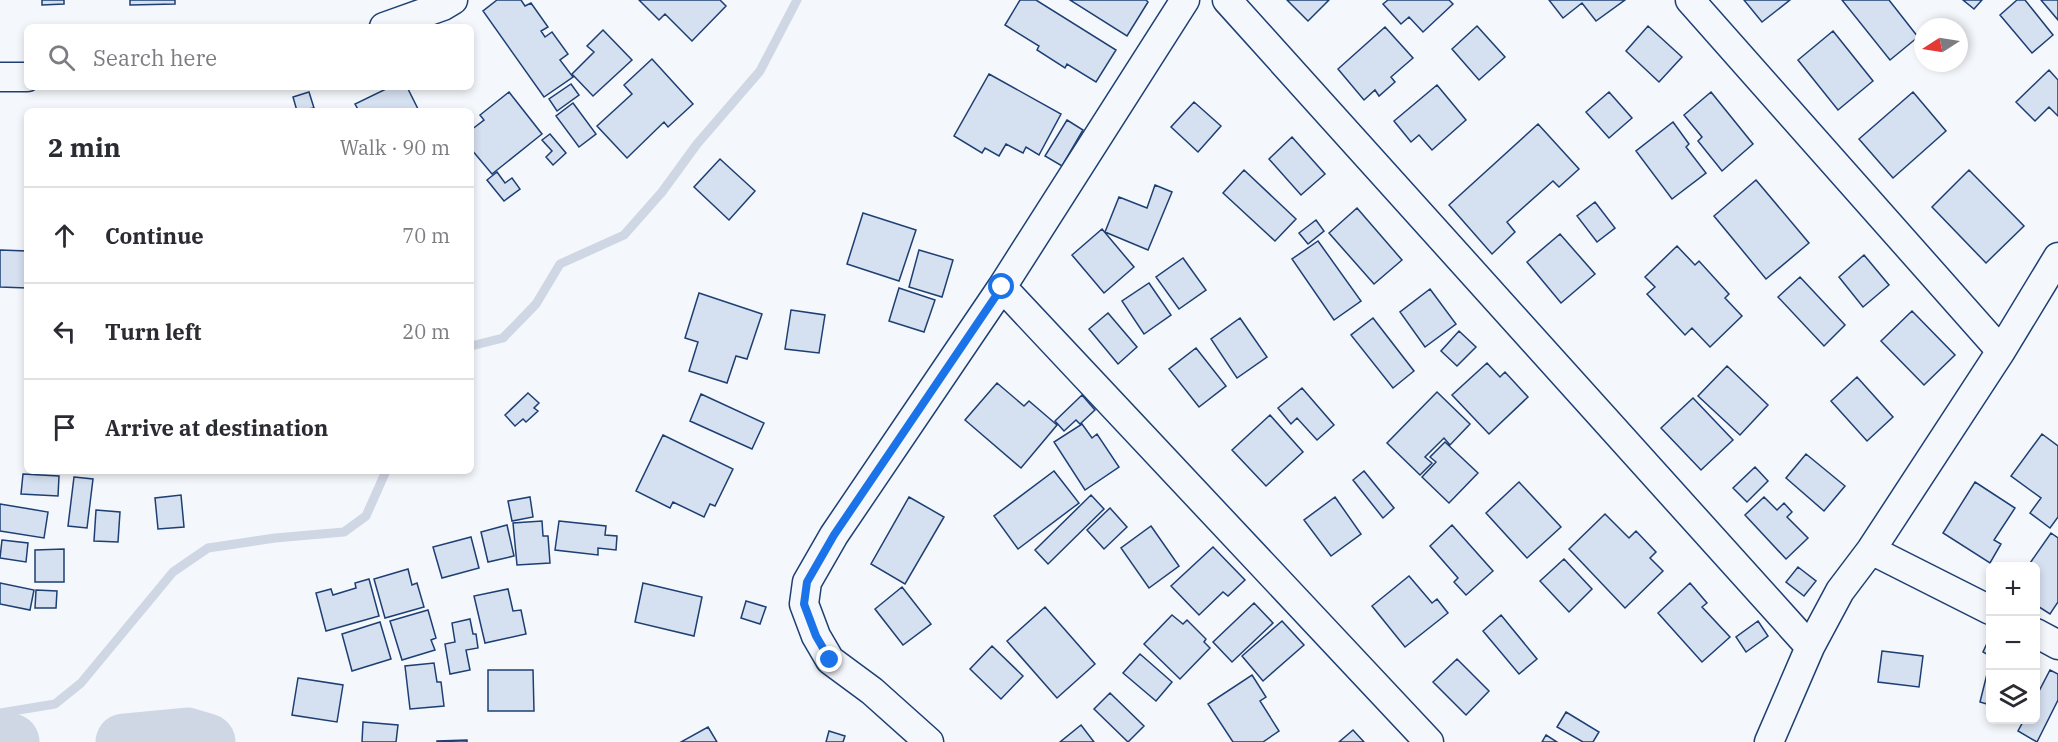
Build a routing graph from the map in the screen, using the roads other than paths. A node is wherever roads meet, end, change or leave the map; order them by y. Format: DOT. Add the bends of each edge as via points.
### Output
graph roads {
  1 [pos="453,0"];
  2 [pos="1185,0"];
  3 [pos="1227,0"];
  4 [pos="1690,0"];
  5 [pos="392,24"];
  6 [pos="0,77"];
  7 [pos="24,77"];
  8 [pos="2056,265"];
  9 [pos="1002,287"];
  10 [pos="2001,351"];
  11 [pos="1870,550"];
  12 [pos="1986,608"];
  13 [pos="2040,635"];
  14 [pos="2058,645"];
  15 [pos="1810,647"];
  16 [pos="929,742"];
  17 [pos="1429,742"];
  18 [pos="1769,742"];
  1 -- 5 [label="street"];
  2 -- 9 [label="street"];
  3 -- 15 [label="street"];
  4 -- 10 [label="street"];
  6 -- 7 [label="street"];
  8 -- 10 [label="street"];
  9 -- 16 [label="street" via="834,535 807,582 804,604 830,660"];
  9 -- 17 [label="street"];
  10 -- 11 [label="street"];
  11 -- 12 [label="street"];
  11 -- 15 [label="street" via="1840,591"];
  13 -- 14 [label="street"];
  15 -- 18 [label="street"];
}
